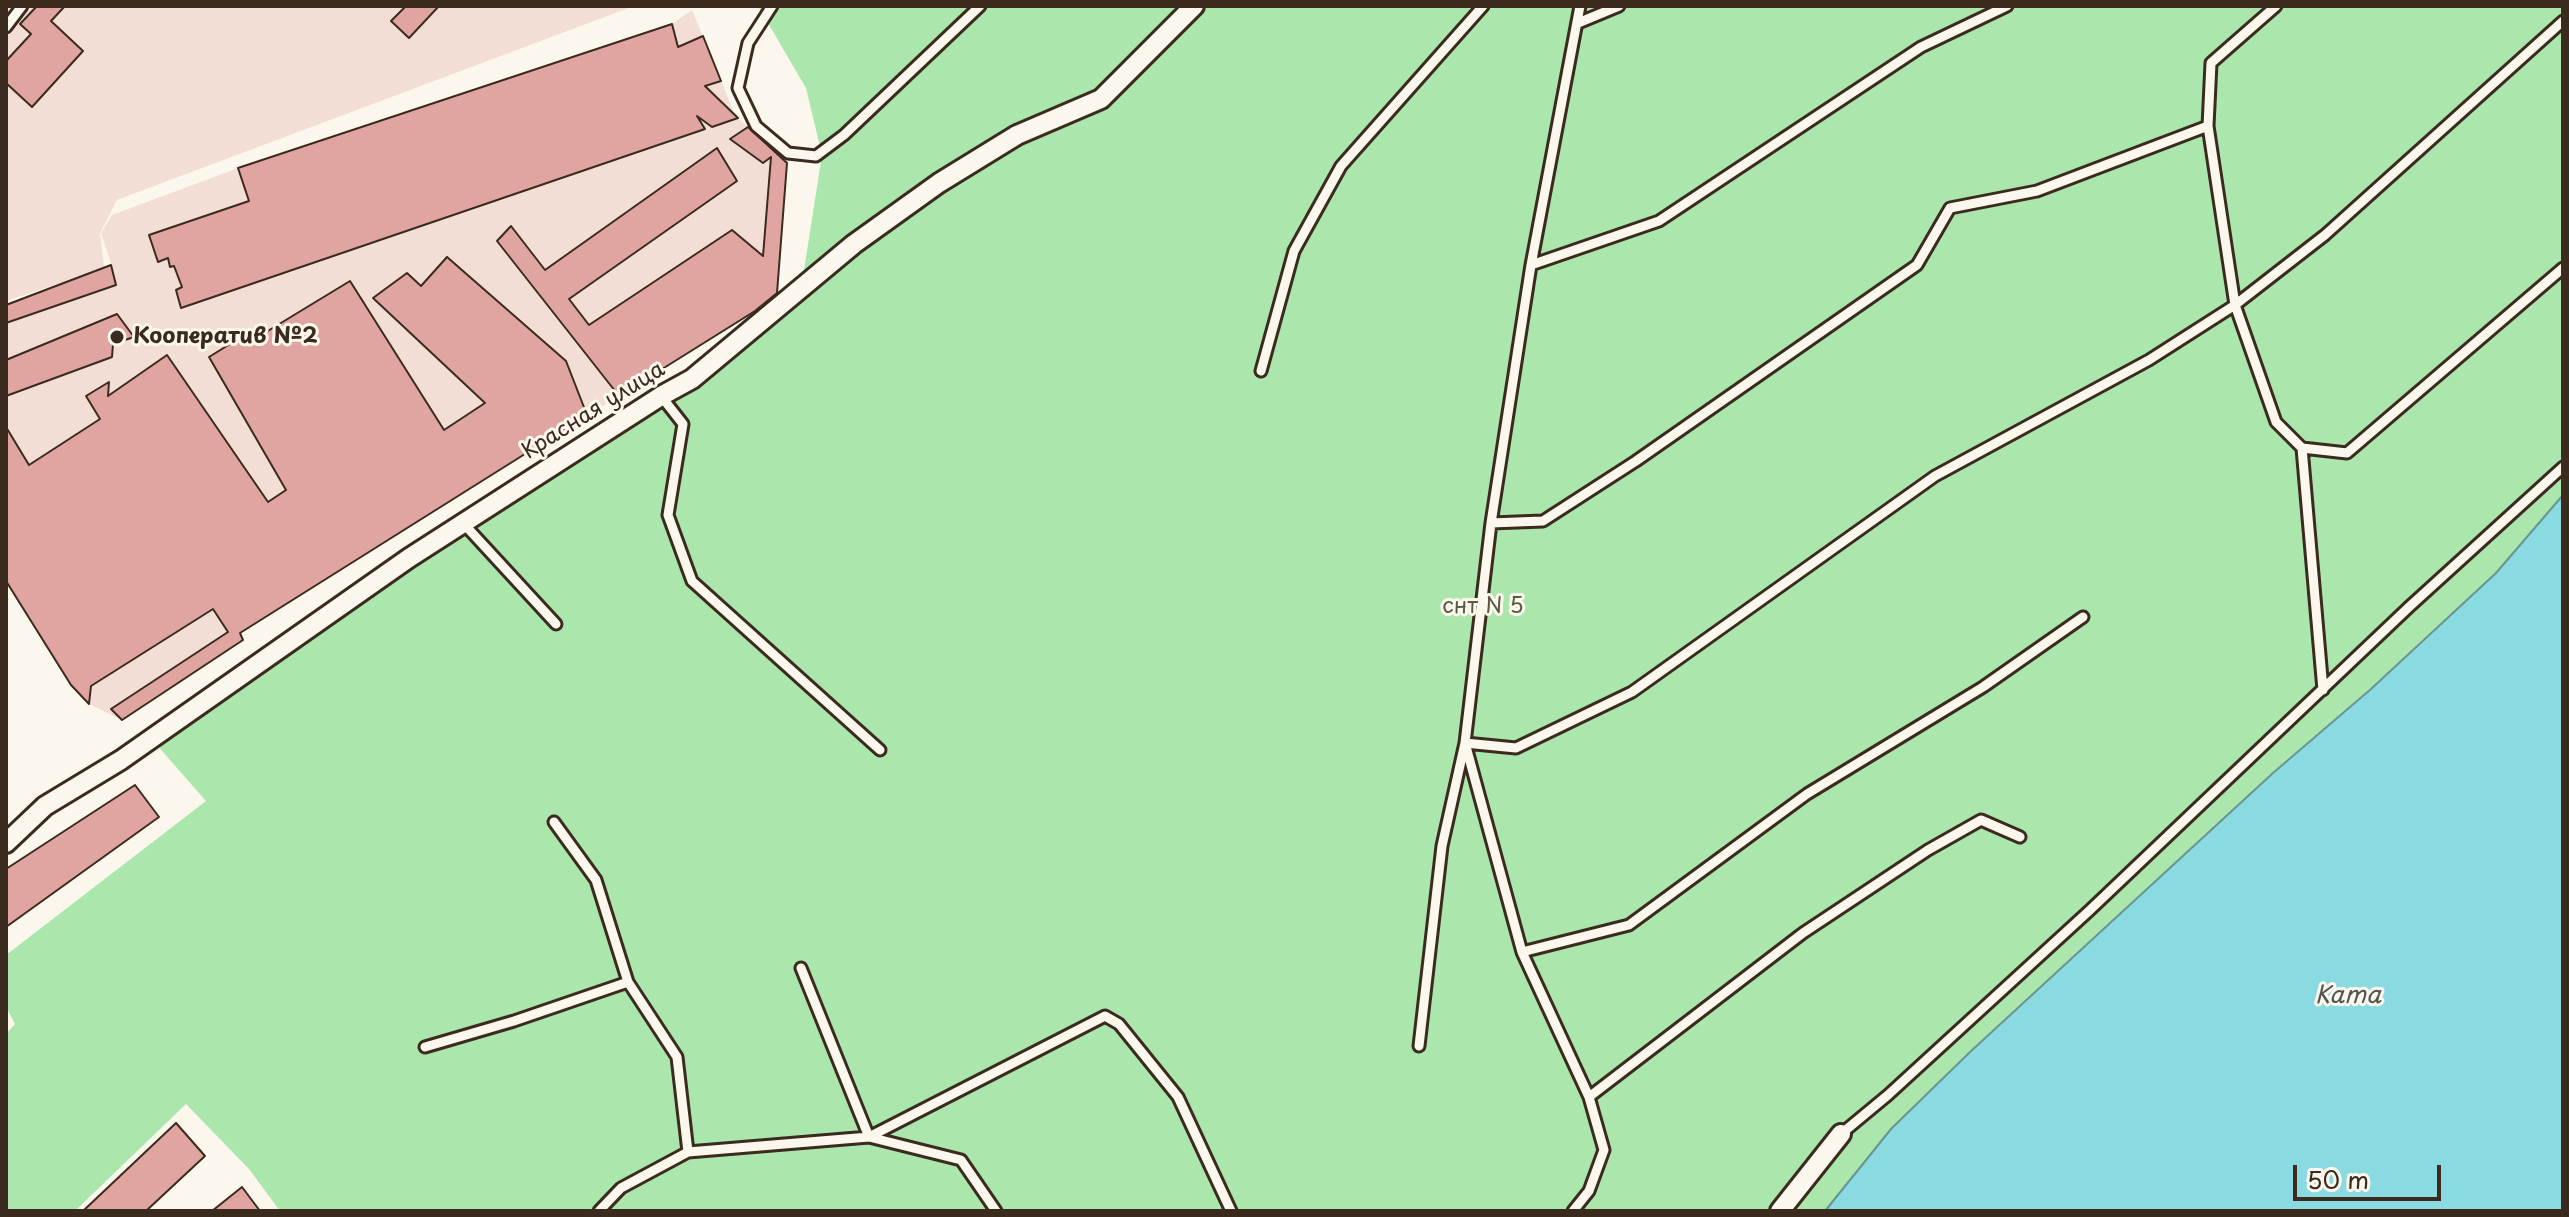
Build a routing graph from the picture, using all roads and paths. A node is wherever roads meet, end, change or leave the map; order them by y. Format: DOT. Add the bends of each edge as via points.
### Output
graph roads {
  1 [pos="22,6"];
  2 [pos="772,6"];
  3 [pos="980,6"];
  4 [pos="1194,6"];
  5 [pos="1483,6"];
  6 [pos="1580,6"];
  7 [pos="1619,6"];
  8 [pos="2007,6"];
  9 [pos="2276,6"];
  10 [pos="2563,21"];
  11 [pos="1578,23"];
  12 [pos="6,27"];
  13 [pos="2208,126"];
  14 [pos="1531,265"];
  15 [pos="2563,268"];
  16 [pos="2235,305"];
  17 [pos="1261,371"];
  18 [pos="661,396"];
  19 [pos="2302,448"];
  20 [pos="2563,467"];
  21 [pos="463,523"];
  22 [pos="1491,523"];
  23 [pos="2083,617"];
  24 [pos="556,624"];
  25 [pos="2323,690"];
  26 [pos="1465,743"];
  27 [pos="880,750"];
  28 [pos="554,822"];
  29 [pos="2020,837"];
  30 [pos="6,843"];
  31 [pos="1522,952"];
  32 [pos="801,968"];
  33 [pos="628,982"];
  34 [pos="1419,1046"];
  35 [pos="425,1047"];
  36 [pos="1589,1097"];
  37 [pos="1841,1134"];
  38 [pos="869,1137"];
  39 [pos="688,1152"];
  40 [pos="599,1211"];
  41 [pos="996,1211"];
  42 [pos="1231,1211"];
  43 [pos="1573,1211"];
  44 [pos="1780,1211"];
  1 -- 12 [label="lane"];
  2 -- 3 [label="lane" via="748,43 738,88 756,126 788,153 816,156"];
  4 -- 18 [label="street, Красная улица" via="1101,99 1017,135 939,183 854,244 692,379"];
  5 -- 17 [label="lane" via="1341,166 1294,251"];
  6 -- 11 [label="lane"];
  7 -- 11 [label="lane"];
  8 -- 14 [label="lane" via="1921,47 1659,221"];
  9 -- 13 [label="lane" via="2211,63"];
  10 -- 16 [label="lane" via="2325,235"];
  11 -- 14 [label="lane"];
  13 -- 16 [label="lane"];
  13 -- 22 [label="lane" via="2037,191 1950,208 1917,265 1636,461 1543,521"];
  14 -- 22 [label="lane"];
  15 -- 19 [label="lane" via="2347,453"];
  16 -- 19 [label="lane" via="2276,422"];
  16 -- 26 [label="lane" via="2149,360 1935,476 1632,692 1516,748"];
  18 -- 21 [label="street, Красная улица"];
  18 -- 27 [label="lane" via="683,424 668,515 692,581"];
  19 -- 25 [label="lane"];
  20 -- 25 [label="lane"];
  21 -- 24 [label="lane"];
  21 -- 30 [label="street, Красная улица" via="121,760 45,806"];
  22 -- 26 [label="lane"];
  23 -- 31 [label="lane" via="1983,687 1807,794 1629,925"];
  25 -- 37 [label="lane"];
  26 -- 31 [label="lane"];
  26 -- 34 [label="lane" via="1442,846"];
  28 -- 33 [label="lane" via="596,880"];
  29 -- 36 [label="lane" via="1981,820 1928,850 1803,933"];
  31 -- 36 [label="lane"];
  32 -- 38 [label="lane"];
  33 -- 35 [label="lane"];
  33 -- 39 [label="lane" via="677,1057"];
  36 -- 43 [label="lane" via="1604,1150 1589,1191"];
  37 -- 44 [label="street"];
  38 -- 39 [label="lane"];
  38 -- 41 [label="lane" via="961,1160"];
  38 -- 42 [label="lane" via="1105,1016 1119,1024 1178,1097"];
  39 -- 40 [label="lane" via="621,1188"];
}
